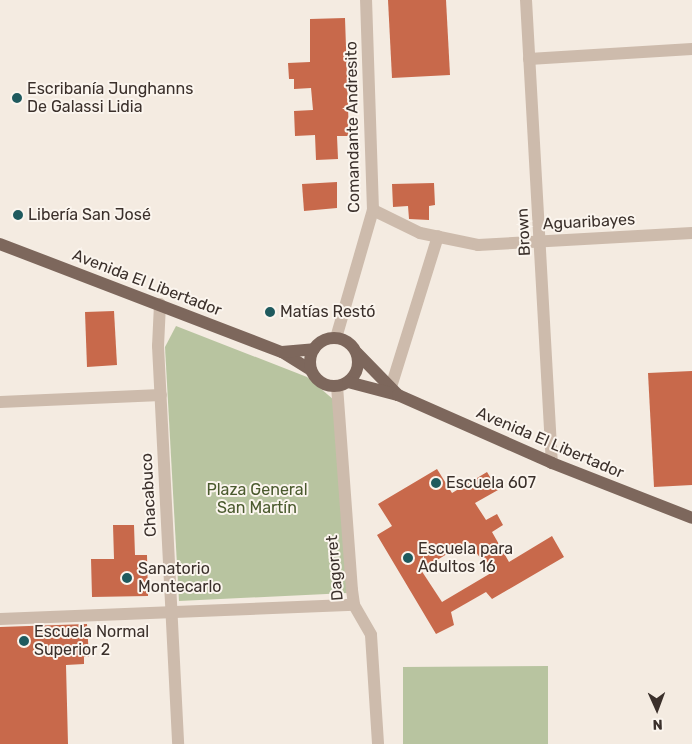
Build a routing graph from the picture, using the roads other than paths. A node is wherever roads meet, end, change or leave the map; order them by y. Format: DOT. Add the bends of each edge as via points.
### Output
graph roads {
  1 [pos="366,0"];
  2 [pos="526,0"];
  3 [pos="692,49"];
  4 [pos="529,59"];
  5 [pos="374,210"];
  6 [pos="692,233"];
  7 [pos="438,236"];
  8 [pos="542,241"];
  9 [pos="0,244"];
  10 [pos="160,304"];
  11 [pos="336,338"];
  12 [pos="314,349"];
  13 [pos="282,352"];
  14 [pos="357,353"];
  15 [pos="312,370"];
  16 [pos="342,384"];
  17 [pos="394,391"];
  18 [pos="161,395"];
  19 [pos="0,402"];
  20 [pos="552,463"];
  21 [pos="692,518"];
  22 [pos="354,605"];
  23 [pos="171,610"];
  24 [pos="0,619"];
  25 [pos="178,744"];
  26 [pos="378,744"];
  1 -- 5 [label="street, Comandante Andresito"];
  2 -- 4 [label="street, Brown"];
  3 -- 4 [label="street"];
  4 -- 8 [label="street, Brown"];
  5 -- 7 [label="street, Aguaribayes" via="420,233"];
  5 -- 11 [label="street, Comandante Andresito"];
  6 -- 8 [label="street, Aguaribayes"];
  7 -- 8 [label="street, Aguaribayes" via="478,245"];
  7 -- 17 [label="street"];
  8 -- 20 [label="street, Brown"];
  9 -- 10 [label="main road, Avenida El Libertador"];
  10 -- 13 [label="main road, Avenida El Libertador"];
  10 -- 18 [label="street, Chacabuco"];
  11 -- 12 [label="main road" via="321,341"];
  11 -- 14 [label="main road" via="351,344"];
  12 -- 13 [label="main road, Avenida El Libertador"];
  12 -- 15 [label="main road"];
  13 -- 15 [label="main road, Avenida El Libertador"];
  14 -- 16 [label="main road" via="355,374"];
  14 -- 17 [label="main road, Avenida El Libertador"];
  15 -- 16 [label="main road" via="317,379"];
  16 -- 17 [label="main road, Avenida El Libertador"];
  16 -- 22 [label="street, Dagorret"];
  17 -- 20 [label="main road, Avenida El Libertador"];
  18 -- 19 [label="street"];
  18 -- 23 [label="street, Chacabuco"];
  20 -- 21 [label="main road, Avenida El Libertador"];
  22 -- 23 [label="street"];
  22 -- 26 [label="street, Dagorret" via="371,635"];
  23 -- 24 [label="street"];
  23 -- 25 [label="street, Chacabuco"];
}
